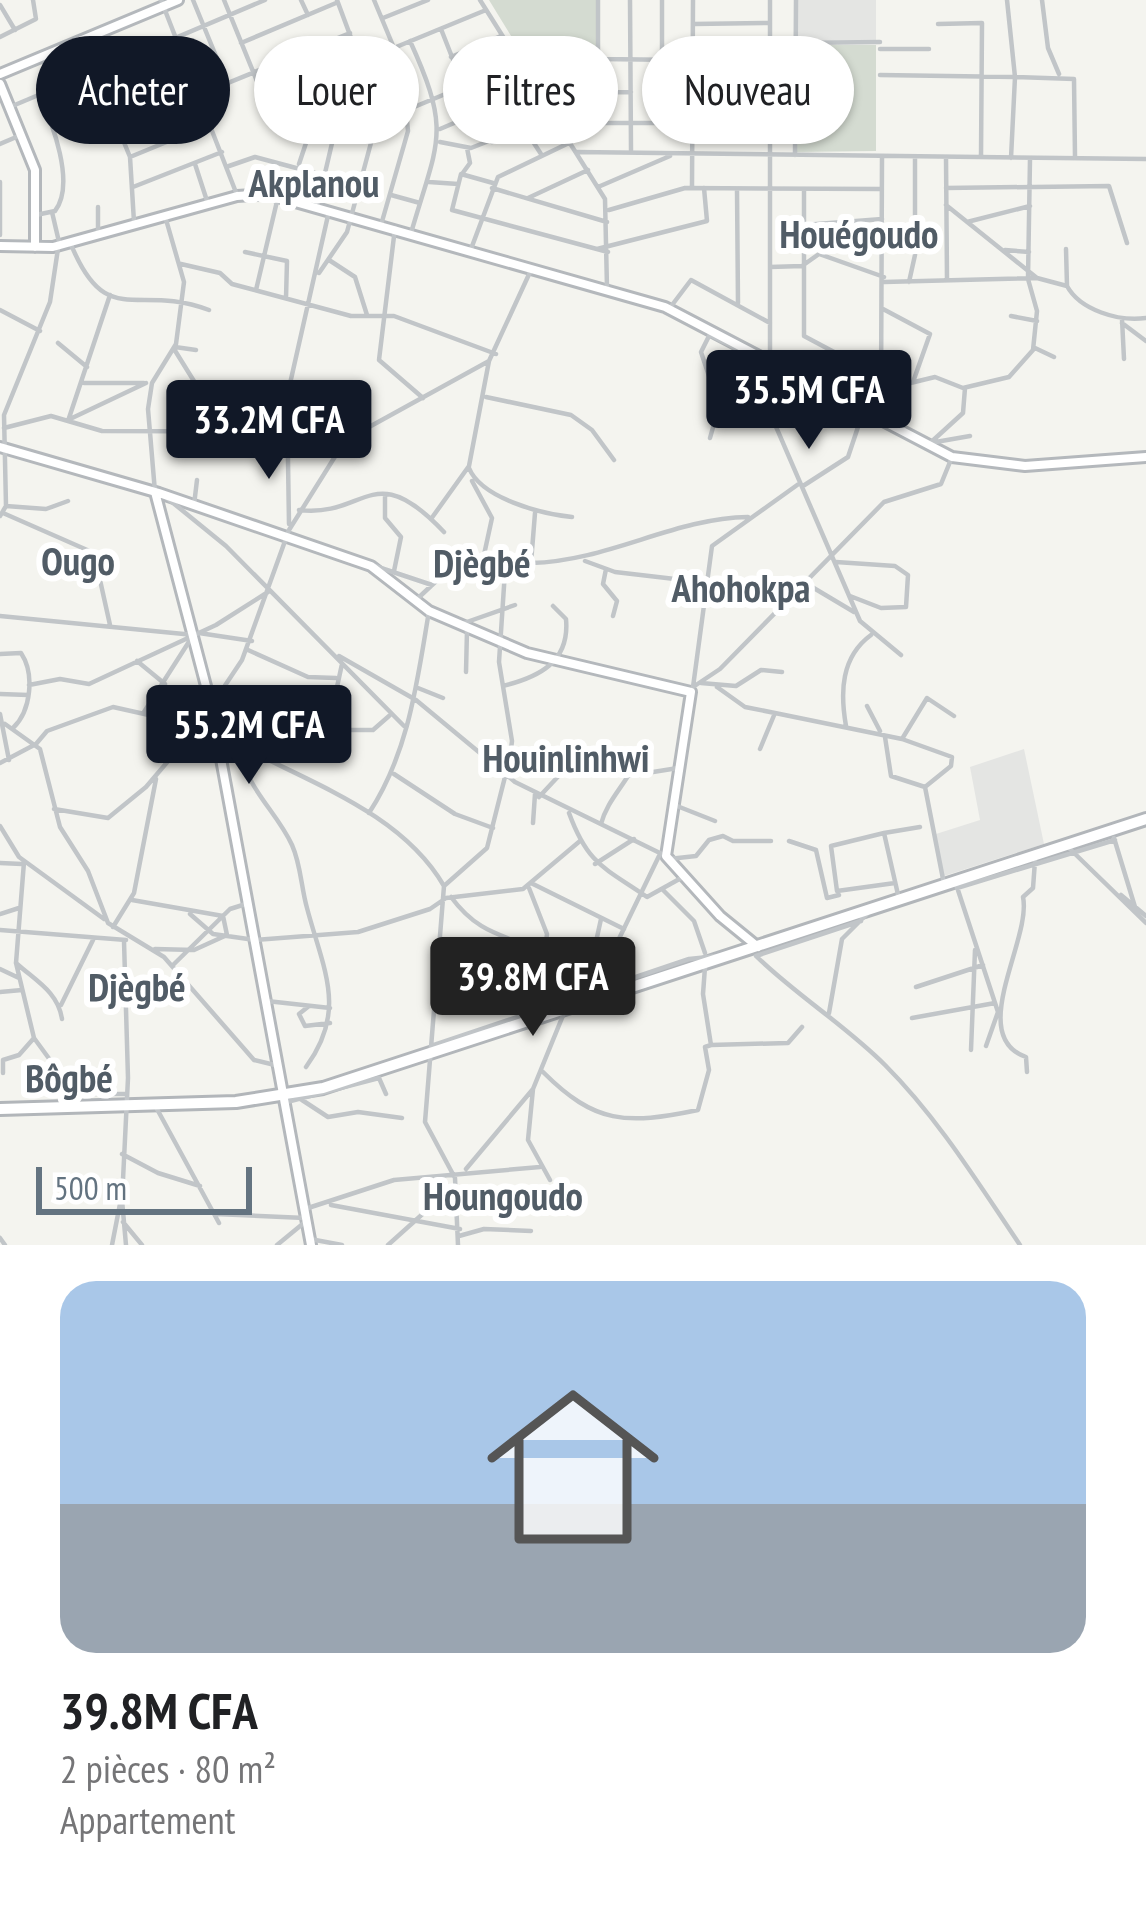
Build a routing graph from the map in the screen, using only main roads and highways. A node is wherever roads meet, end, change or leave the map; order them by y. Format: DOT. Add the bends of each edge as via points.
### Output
graph roads {
  1 [pos="1146,819"];
  2 [pos="0,1109"];
  1 -- 2 [label="main road" via="433,1049 335,1089 283,1100 65,1100"];
}
